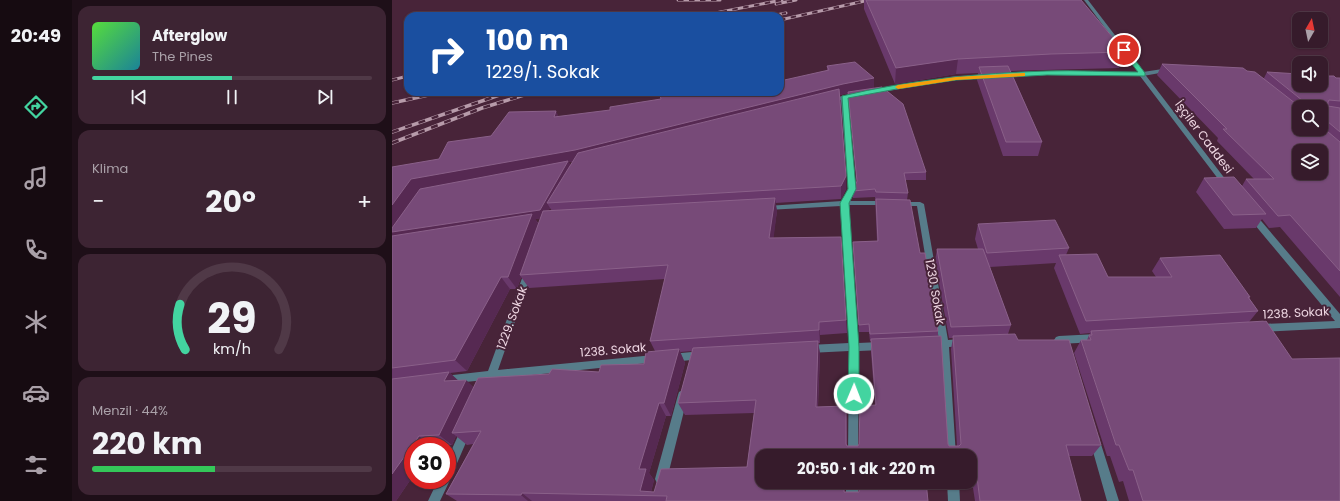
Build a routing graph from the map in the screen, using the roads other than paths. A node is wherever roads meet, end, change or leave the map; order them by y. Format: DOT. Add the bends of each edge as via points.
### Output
graph roads {
  1 [pos="1086,0"];
  2 [pos="1178,71"];
  3 [pos="1142,74"];
  4 [pos="844,97"];
  5 [pos="822,103"];
  6 [pos="1233,193"];
  7 [pos="844,203"];
  8 [pos="759,208"];
  9 [pos="1248,211"];
  10 [pos="531,265"];
  11 [pos="1340,320"];
  12 [pos="1340,324"];
  13 [pos="1253,329"];
  14 [pos="1104,338"];
  15 [pos="1048,341"];
  16 [pos="968,343"];
  17 [pos="944,344"];
  18 [pos="922,345"];
  19 [pos="892,346"];
  20 [pos="854,347"];
  21 [pos="800,350"];
  22 [pos="708,355"];
  23 [pos="492,374"];
  24 [pos="430,381"];
  25 [pos="685,386"];
  26 [pos="486,388"];
  27 [pos="470,423"];
  28 [pos="1091,428"];
  29 [pos="853,449"];
  30 [pos="951,449"];
  31 [pos="456,453"];
  32 [pos="659,486"];
  33 [pos="440,489"];
  34 [pos="852,489"];
  35 [pos="953,489"];
  36 [pos="434,501"];
  37 [pos="852,501"];
  38 [pos="954,501"];
  39 [pos="1113,501"];
  1 -- 3 [label="street, İşçiler Caddesi"];
  2 -- 3 [label="street" via="1164,70"];
  3 -- 4 [label="street" via="1047,73 956,78"];
  3 -- 6 [label="street, İşçiler Caddesi"];
  4 -- 5 [label="street"];
  4 -- 7 [label="street" via="852,189"];
  7 -- 8 [label="street"];
  7 -- 17 [label="street, 1230. Sokak" via="920,204"];
  7 -- 20 [label="street"];
  9 -- 11 [label="street"];
  10 -- 23 [label="street, 1229. Sokak"];
  12 -- 13 [label="street, 1238. Sokak"];
  14 -- 15 [label="street" via="1065,344"];
  16 -- 17 [label="street"];
  17 -- 18 [label="street"];
  17 -- 30 [label="street, 1230. Sokak"];
  19 -- 20 [label="street"];
  20 -- 21 [label="street"];
  20 -- 29 [label="street"];
  22 -- 23 [label="street, 1238. Sokak" via="692,360"];
  23 -- 24 [label="street, 1238. Sokak"];
  23 -- 26 [label="street, 1229. Sokak"];
  25 -- 32 [label="street"];
  27 -- 31 [label="street"];
  28 -- 39 [label="street"];
  33 -- 36 [label="street"];
  34 -- 37 [label="street"];
  35 -- 38 [label="street"];
}
